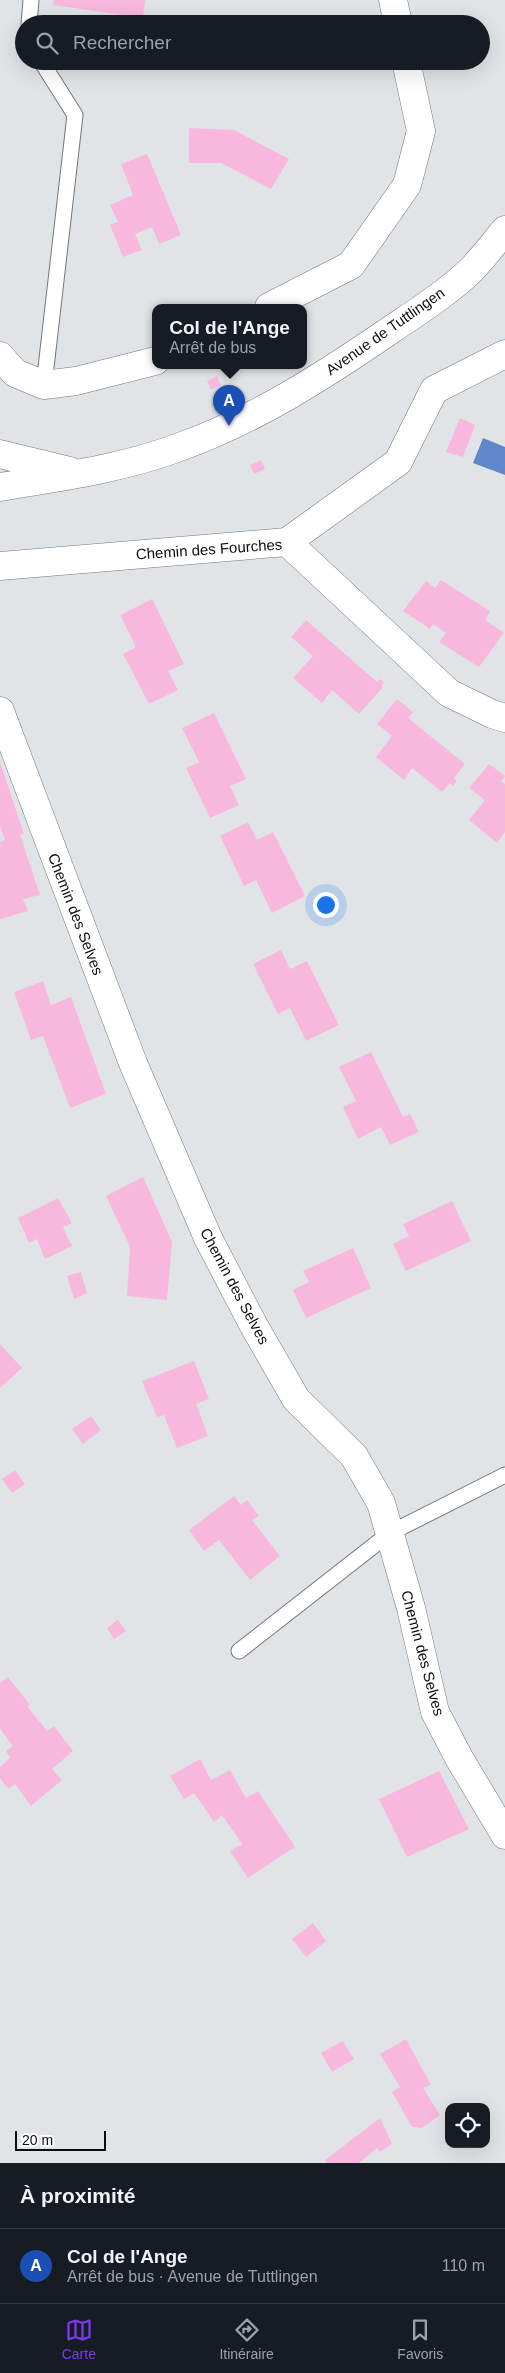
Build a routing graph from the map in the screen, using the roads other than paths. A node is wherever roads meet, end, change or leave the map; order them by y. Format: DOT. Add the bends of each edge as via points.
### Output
graph roads {
  1 [pos="31,0"];
  2 [pos="392,0"];
  3 [pos="30,15"];
  4 [pos="396,15"];
  5 [pos="48,70"];
  6 [pos="408,70"];
  7 [pos="505,230"];
  8 [pos="276,304"];
  9 [pos="505,354"];
  10 [pos="0,356"];
  11 [pos="152,361"];
  12 [pos="44,385"];
  13 [pos="0,454"];
  14 [pos="81,474"];
  15 [pos="0,487"];
  16 [pos="287,542"];
  17 [pos="0,566"];
  18 [pos="0,711"];
  19 [pos="505,718"];
  20 [pos="505,1475"];
  21 [pos="390,1533"];
  22 [pos="239,1651"];
  23 [pos="505,1836"];
  1 -- 3 [label="lane"];
  2 -- 4 [label="street"];
  5 -- 12 [label="lane" via="75,115"];
  6 -- 8 [label="street" via="421,131 407,185 351,265"];
  7 -- 14 [label="street, Avenue de Tuttlingen" via="471,270 408,318 344,362 280,400 177,448"];
  9 -- 16 [label="street" via="434,390 398,462"];
  10 -- 12 [label="street" via="15,372"];
  11 -- 12 [label="street" via="76,381"];
  13 -- 14 [label="street, Avenue de Tuttlingen"];
  14 -- 15 [label="street, Avenue de Tuttlingen"];
  16 -- 17 [label="street, Chemin des Fourches"];
  16 -- 19 [label="street, Chemin des Fourches" via="449,693"];
  18 -- 21 [label="street, Chemin des Selves" via="133,1063 208,1238 296,1399 354,1456 381,1503"];
  20 -- 21 [label="lane"];
  21 -- 22 [label="lane"];
  21 -- 23 [label="street, Chemin des Selves" via="412,1608 435,1712"];
}
